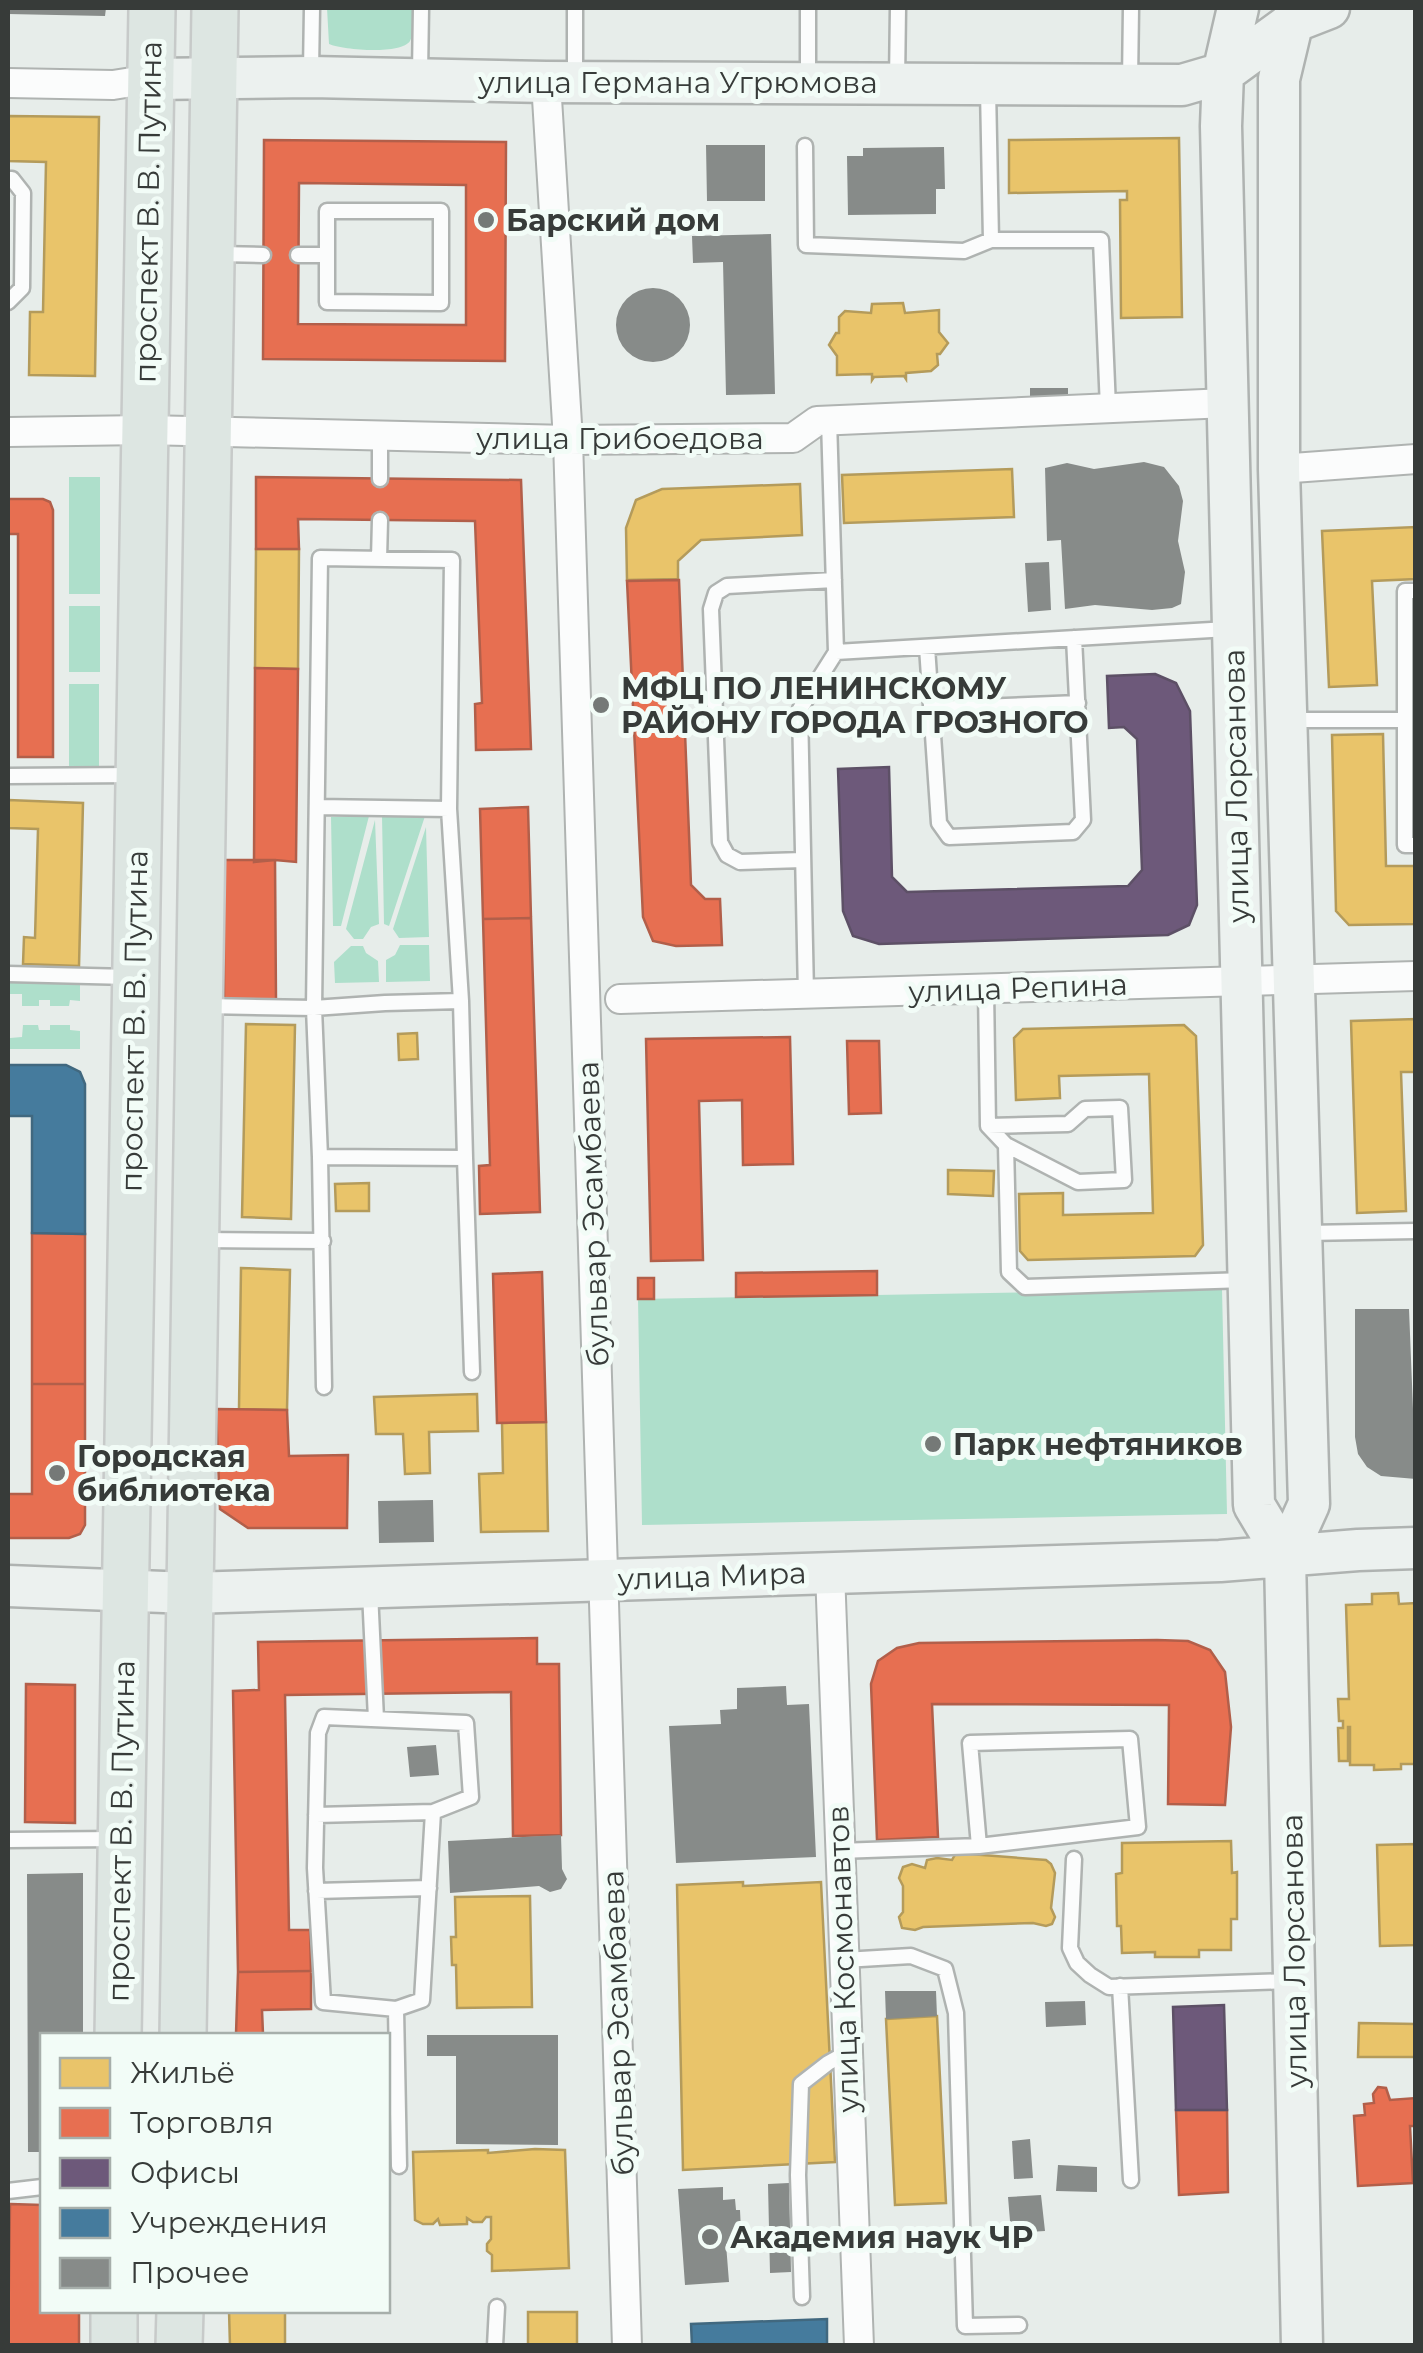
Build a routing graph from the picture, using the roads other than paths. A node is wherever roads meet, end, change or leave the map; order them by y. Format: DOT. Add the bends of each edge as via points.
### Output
graph roads {
  1 [pos="152,8"];
  2 [pos="215,8"];
  3 [pos="312,8"];
  4 [pos="421,8"];
  5 [pos="575,8"];
  6 [pos="808,8"];
  7 [pos="898,8"];
  8 [pos="1131,8"];
  9 [pos="1238,8"];
  10 [pos="1306,12"];
  11 [pos="1223,72"];
  12 [pos="311,77"];
  13 [pos="214,78"];
  14 [pos="420,79"];
  15 [pos="151,80"];
  16 [pos="8,82"];
  17 [pos="561,82"];
  18 [pos="808,82"];
  19 [pos="898,83"];
  20 [pos="988,84"];
  21 [pos="1130,84"];
  22 [pos="804,146"];
  23 [pos="8,179"];
  24 [pos="991,240"];
  25 [pos="211,254"];
  26 [pos="263,254"];
  27 [pos="298,254"];
  28 [pos="326,255"];
  29 [pos="8,302"];
  30 [pos="1227,403"];
  31 [pos="1108,408"];
  32 [pos="828,420"];
  33 [pos="144,430"];
  34 [pos="8,432"];
  35 [pos="208,432"];
  36 [pos="380,436"];
  37 [pos="568,440"];
  38 [pos="1416,458"];
  39 [pos="1279,469"];
  40 [pos="380,478"];
  41 [pos="380,520"];
  42 [pos="379,559"];
  43 [pos="834,580"];
  44 [pos="1416,591"];
  45 [pos="1233,629"];
  46 [pos="1074,638"];
  47 [pos="927,647"];
  48 [pos="836,652"];
  49 [pos="1078,703"];
  50 [pos="932,709"];
  51 [pos="1286,720"];
  52 [pos="1405,720"];
  53 [pos="139,775"];
  54 [pos="8,776"];
  55 [pos="317,807"];
  56 [pos="449,809"];
  57 [pos="1416,845"];
  58 [pos="803,860"];
  59 [pos="8,974"];
  60 [pos="1416,976"];
  61 [pos="135,978"];
  62 [pos="1294,980"];
  63 [pos="1241,982"];
  64 [pos="986,989"];
  65 [pos="806,994"];
  66 [pos="620,999"];
  67 [pos="461,1001"];
  68 [pos="199,1006"];
  69 [pos="314,1008"];
  70 [pos="988,1126"];
  71 [pos="1006,1145"];
  72 [pos="320,1156"];
  73 [pos="465,1158"];
  74 [pos="1416,1231"];
  75 [pos="1301,1233"];
  76 [pos="195,1240"];
  77 [pos="323,1242"];
  78 [pos="1248,1280"];
  79 [pos="472,1372"];
  80 [pos="324,1388"];
  81 [pos="1416,1548"];
  82 [pos="1285,1558"];
  83 [pos="830,1572"];
  84 [pos="604,1578"];
  85 [pos="8,1586"];
  86 [pos="370,1586"];
  87 [pos="124,1590"];
  88 [pos="190,1592"];
  89 [pos="376,1720"];
  90 [pos="434,1812"];
  91 [pos="316,1816"];
  92 [pos="121,1838"];
  93 [pos="8,1840"];
  94 [pos="979,1846"];
  95 [pos="839,1851"];
  96 [pos="1074,1858"];
  97 [pos="429,1888"];
  98 [pos="316,1892"];
  99 [pos="843,1960"];
  100 [pos="1294,1981"];
  101 [pos="1120,1986"];
  102 [pos="396,2009"];
  103 [pos="118,2033"];
  104 [pos="184,2033"];
  105 [pos="846,2053"];
  106 [pos="399,2166"];
  107 [pos="1132,2180"];
  108 [pos="40,2186"];
  109 [pos="8,2191"];
  110 [pos="802,2298"];
  111 [pos="497,2307"];
  112 [pos="114,2313"];
  113 [pos="180,2313"];
  114 [pos="1019,2325"];
  115 [pos="114,2346"];
  116 [pos="179,2346"];
  117 [pos="496,2346"];
  118 [pos="626,2346"];
  119 [pos="858,2346"];
  120 [pos="1302,2346"];
  1 -- 15 [label="main road, проспект В. В. Путина"];
  2 -- 13 [label="main road"];
  3 -- 12 [label="lane"];
  4 -- 14 [label="lane"];
  5 -- 17 [label="lane"];
  6 -- 18 [label="lane"];
  7 -- 19 [label="lane"];
  8 -- 21 [label="lane"];
  9 -- 11 [label="main road, улица Лорсанова"];
  10 -- 11 [label="main road, улица Германа Угрюмова"];
  10 -- 39 [label="main road, улица Лорсанова" via="1279,79"];
  11 -- 21 [label="main road, улица Германа Угрюмова" via="1182,85"];
  11 -- 30 [label="main road, улица Лорсанова"];
  12 -- 13 [label="main road, улица Германа Угрюмова"];
  12 -- 14 [label="main road, улица Германа Угрюмова"];
  13 -- 15 [label="main road, улица Германа Угрюмова"];
  13 -- 25 [label="main road"];
  14 -- 17 [label="main road, улица Германа Угрюмова"];
  15 -- 16 [label="street, улица Германа Угрюмова" via="113,86"];
  15 -- 33 [label="main road, проспект В. В. Путина"];
  17 -- 18 [label="main road, улица Германа Угрюмова"];
  17 -- 37 [label="street, бульвар Эсамбаева"];
  18 -- 19 [label="main road, улица Германа Угрюмова"];
  19 -- 20 [label="main road, улица Германа Угрюмова"];
  20 -- 21 [label="main road, улица Германа Угрюмова"];
  20 -- 24 [label="lane"];
  22 -- 24 [label="lane" via="806,245 964,251"];
  23 -- 29 [label="lane" via="23,193 22,288"];
  24 -- 31 [label="lane" via="1101,240"];
  25 -- 26 [label="lane"];
  25 -- 35 [label="main road"];
  27 -- 28 [label="lane"];
  28 -- 28 [label="lane" via="326,302 441,303 441,212 327,211"];
  30 -- 31 [label="street, улица Грибоедова"];
  30 -- 45 [label="main road, улица Лорсанова"];
  31 -- 32 [label="street, улица Грибоедова"];
  32 -- 37 [label="street, улица Грибоедова" via="793,438"];
  32 -- 43 [label="lane"];
  33 -- 34 [label="street, улица Грибоедова"];
  33 -- 35 [label="street, улица Грибоедова"];
  33 -- 53 [label="main road, проспект В. В. Путина"];
  35 -- 36 [label="street, улица Грибоедова"];
  35 -- 68 [label="main road"];
  36 -- 37 [label="street, улица Грибоедова"];
  36 -- 40 [label="lane"];
  37 -- 84 [label="street, бульвар Эсамбаева"];
  38 -- 39 [label="street"];
  39 -- 51 [label="main road, улица Лорсанова"];
  41 -- 42 [label="lane"];
  42 -- 55 [label="lane" via="320,558"];
  42 -- 56 [label="lane" via="452,560"];
  43 -- 48 [label="lane"];
  43 -- 58 [label="lane" via="727,586 716,593 712,609 720,842 740,862"];
  44 -- 52 [label="lane" via="1405,591"];
  45 -- 46 [label="lane"];
  45 -- 63 [label="main road, улица Лорсанова"];
  46 -- 47 [label="lane"];
  46 -- 49 [label="lane"];
  47 -- 48 [label="lane"];
  47 -- 50 [label="lane"];
  48 -- 58 [label="lane" via="800,709"];
  49 -- 50 [label="lane"];
  49 -- 50 [label="lane" via="1083,820 1073,832 949,838 939,823"];
  51 -- 52 [label="lane"];
  51 -- 62 [label="main road, улица Лорсанова"];
  52 -- 57 [label="lane" via="1405,845"];
  53 -- 54 [label="lane"];
  53 -- 61 [label="main road, проспект В. В. Путина"];
  55 -- 56 [label="lane"];
  55 -- 69 [label="lane"];
  56 -- 67 [label="lane"];
  58 -- 65 [label="lane"];
  59 -- 61 [label="lane"];
  60 -- 62 [label="street, улица Репина"];
  61 -- 87 [label="main road, проспект В. В. Путина"];
  62 -- 63 [label="street, улица Репина"];
  62 -- 75 [label="main road, улица Лорсанова"];
  63 -- 64 [label="street, улица Репина"];
  63 -- 78 [label="main road, улица Лорсанова"];
  64 -- 65 [label="street, улица Репина"];
  64 -- 70 [label="lane"];
  65 -- 66 [label="street, улица Репина"];
  67 -- 69 [label="lane"];
  67 -- 73 [label="lane"];
  68 -- 69 [label="lane"];
  68 -- 76 [label="main road"];
  69 -- 72 [label="lane"];
  70 -- 71 [label="lane"];
  70 -- 71 [label="lane" via="1068,1124 1085,1108 1120,1108 1124,1180 1078,1182"];
  71 -- 78 [label="lane" via="1009,1272 1025,1287"];
  72 -- 73 [label="lane"];
  72 -- 77 [label="lane"];
  73 -- 79 [label="lane"];
  74 -- 75 [label="lane"];
  75 -- 82 [label="main road, улица Лорсанова" via="1309,1504"];
  76 -- 77 [label="lane"];
  76 -- 88 [label="main road"];
  77 -- 80 [label="lane"];
  78 -- 82 [label="main road, улица Лорсанова" via="1254,1505"];
  81 -- 82 [label="main road, улица Мира"];
  82 -- 83 [label="main road, улица Мира"];
  82 -- 100 [label="main road, улица Лорсанова"];
  83 -- 84 [label="main road, улица Мира"];
  83 -- 95 [label="street, улица Космонавтов"];
  84 -- 86 [label="main road, улица Мира"];
  84 -- 118 [label="street, бульвар Эсамбаева"];
  85 -- 87 [label="main road, улица Мира"];
  86 -- 88 [label="main road, улица Мира"];
  86 -- 89 [label="lane"];
  87 -- 88 [label="main road, улица Мира"];
  87 -- 92 [label="main road, проспект В. В. Путина"];
  88 -- 104 [label="main road"];
  89 -- 90 [label="lane" via="466,1723 470,1797"];
  89 -- 91 [label="lane" via="324,1717"];
  90 -- 91 [label="lane"];
  90 -- 97 [label="lane"];
  91 -- 98 [label="lane"];
  92 -- 93 [label="lane"];
  92 -- 103 [label="main road, проспект В. В. Путина"];
  94 -- 94 [label="lane" via="970,1743 1130,1739 1138,1827"];
  94 -- 95 [label="lane"];
  95 -- 99 [label="street, улица Космонавтов"];
  96 -- 101 [label="lane" via="1070,1948 1090,1976"];
  97 -- 98 [label="lane"];
  97 -- 102 [label="lane" via="422,2000"];
  98 -- 102 [label="lane" via="323,2002"];
  99 -- 105 [label="street, улица Космонавтов"];
  99 -- 114 [label="lane" via="911,1956 945,1969 956,2013 965,2326"];
  100 -- 101 [label="lane"];
  100 -- 120 [label="main road, улица Лорсанова"];
  101 -- 107 [label="lane"];
  102 -- 106 [label="lane"];
  105 -- 110 [label="lane" via="801,2084"];
  105 -- 119 [label="street, улица Космонавтов"];
  108 -- 109 [label="lane"];
  111 -- 117 [label="lane"];
  112 -- 115 [label="main road"];
  113 -- 116 [label="main road"];
}
